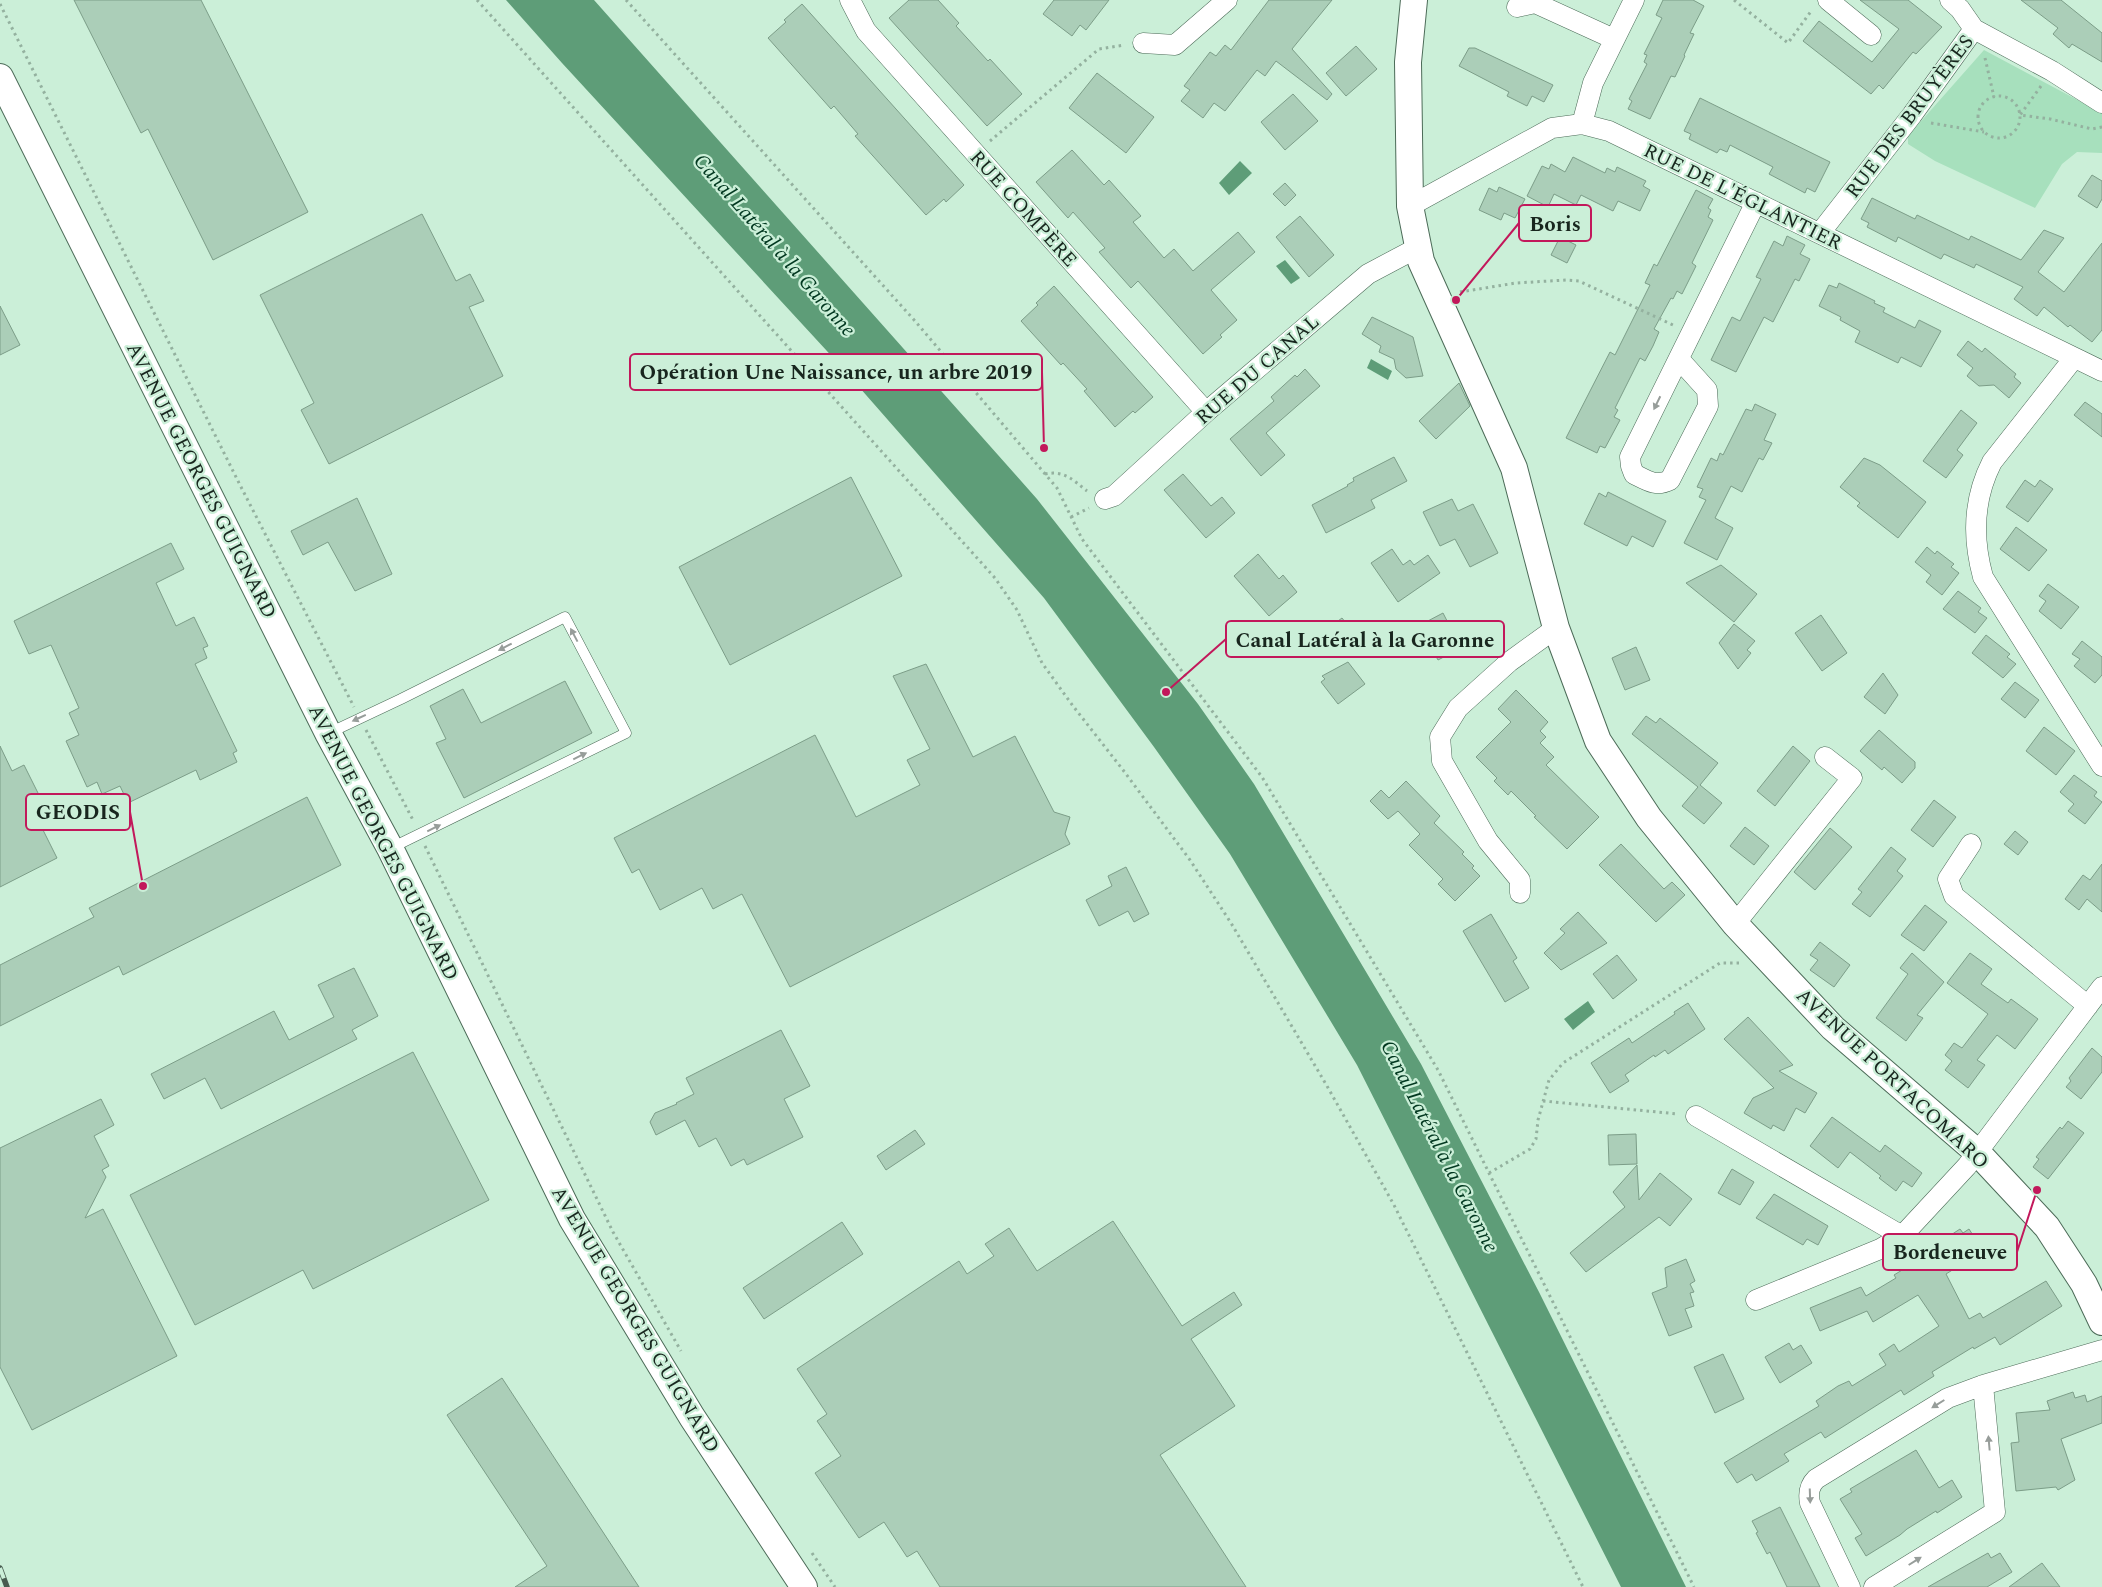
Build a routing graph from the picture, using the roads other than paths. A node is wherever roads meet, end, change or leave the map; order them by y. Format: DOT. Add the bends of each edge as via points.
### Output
graph roads {
  1 [pos="850,0"];
  2 [pos="1227,0"];
  3 [pos="1414,0"];
  4 [pos="1634,0"];
  5 [pos="1950,0"];
  6 [pos="1821,4"];
  7 [pos="1517,6"];
  8 [pos="1974,29"];
  9 [pos="1871,35"];
  10 [pos="1614,39"];
  11 [pos="1143,43"];
  12 [pos="0,77"];
  13 [pos="2102,103"];
  14 [pos="1582,124"];
  15 [pos="1756,202"];
  16 [pos="1410,206"];
  17 [pos="1820,233"];
  18 [pos="1417,248"];
  19 [pos="2074,358"];
  20 [pos="1678,359"];
  21 [pos="2102,371"];
  22 [pos="1206,412"];
  23 [pos="1105,499"];
  24 [pos="1556,628"];
  25 [pos="328,733"];
  26 [pos="1825,757"];
  27 [pos="2100,760"];
  28 [pos="1971,844"];
  29 [pos="390,848"];
  30 [pos="1520,893"];
  31 [pos="1735,924"];
  32 [pos="2102,987"];
  33 [pos="2088,1006"];
  34 [pos="1696,1116"];
  35 [pos="1977,1152"];
  36 [pos="1902,1236"];
  37 [pos="1756,1300"];
  38 [pos="2102,1322"];
  39 [pos="2102,1350"];
  40 [pos="1983,1385"];
  41 [pos="804,1587"];
  42 [pos="1850,1587"];
  43 [pos="1874,1587"];
  1 -- 22 [label="street, RUE COMPÈRE" via="866,31"];
  2 -- 11 [label="street" via="1175,45"];
  3 -- 16 [label="street, AVENUE PORTACOMARO" via="1408,62"];
  4 -- 10 [label="street"];
  5 -- 8 [label="street, RUE DES BRUYÈRES"];
  6 -- 9 [label="street"];
  7 -- 10 [label="street" via="1535,3"];
  8 -- 13 [label="street"];
  8 -- 17 [label="street, RUE DES BRUYÈRES"];
  10 -- 14 [label="street" via="1593,82"];
  12 -- 25 [label="street, AVENUE GEORGES GUIGNARD"];
  14 -- 15 [label="street, RUE DE L'ÉGLANTIER" via="1609,131"];
  14 -- 16 [label="street, RUE DE L'ÉGLANTIER" via="1552,128"];
  15 -- 17 [label="street, RUE DE L'ÉGLANTIER"];
  15 -- 20 [label="street"];
  16 -- 18 [label="street, AVENUE PORTACOMARO"];
  17 -- 19 [label="street, RUE DE L'ÉGLANTIER"];
  18 -- 22 [label="street, RUE DU CANAL" via="1368,274"];
  18 -- 24 [label="street, AVENUE PORTACOMARO" via="1514,468"];
  19 -- 21 [label="street, RUE DE L'ÉGLANTIER"];
  19 -- 27 [label="street" via="1992,462 1978,497 1976,545 1983,577"];
  20 -- 20 [label="street, one-way" via="1630,457 1634,474 1653,484 1670,480 1708,406 1707,390"];
  22 -- 23 [label="street, RUE DU CANAL" via="1114,496"];
  24 -- 30 [label="street" via="1509,662 1458,708 1440,737 1442,761 1488,840 1520,880"];
  24 -- 31 [label="street, AVENUE PORTACOMARO" via="1598,740 1649,818"];
  25 -- 29 [label="street, AVENUE GEORGES GUIGNARD"];
  29 -- 25 [label="lane, one-way" via="626,733 565,617"];
  26 -- 31 [label="street" via="1852,778"];
  28 -- 33 [label="street" via="1948,879 1954,896"];
  29 -- 41 [label="street, AVENUE GEORGES GUIGNARD" via="572,1219 692,1417"];
  31 -- 35 [label="street, AVENUE PORTACOMARO" via="1833,1028"];
  32 -- 33 [label="street"];
  33 -- 35 [label="street"];
  34 -- 36 [label="street"];
  35 -- 36 [label="street"];
  35 -- 38 [label="street, AVENUE PORTACOMARO" via="2047,1227 2084,1284"];
  36 -- 37 [label="street" via="1880,1249"];
  39 -- 40 [label="street"];
  40 -- 42 [label="street, one-way" via="1948,1398 1813,1482 1808,1494 1810,1503"];
  43 -- 40 [label="street, one-way" via="1995,1512"];
}
